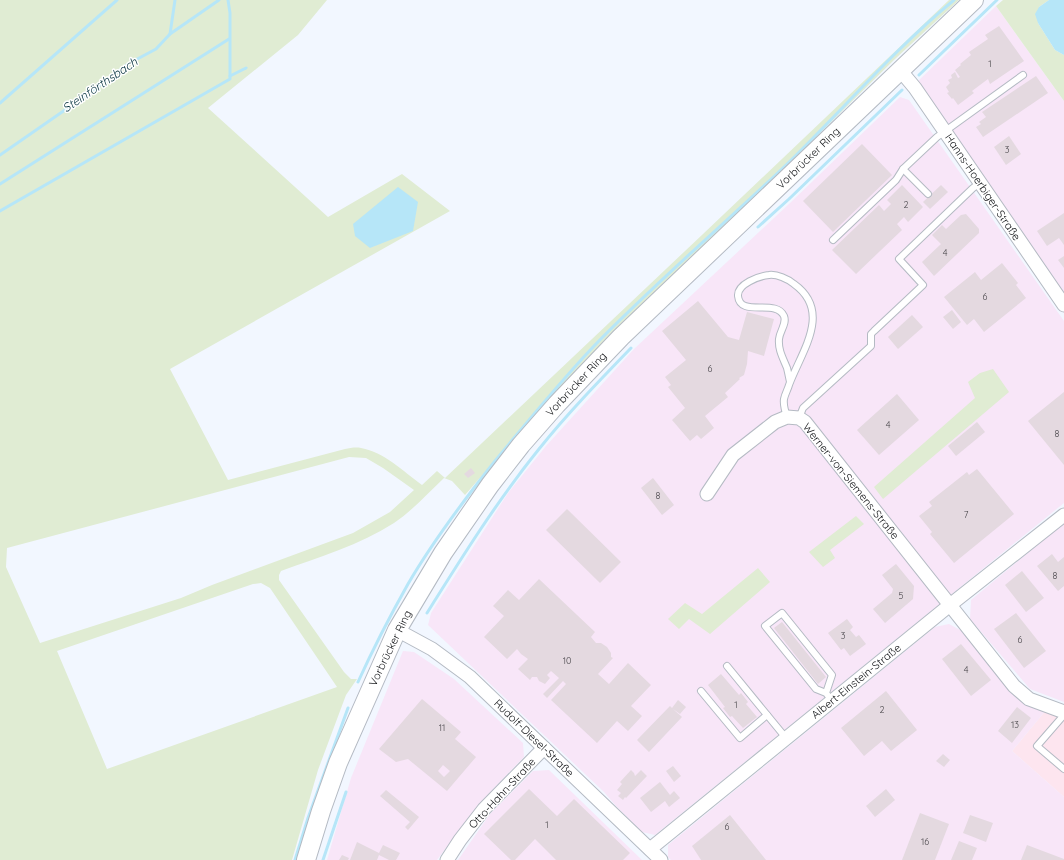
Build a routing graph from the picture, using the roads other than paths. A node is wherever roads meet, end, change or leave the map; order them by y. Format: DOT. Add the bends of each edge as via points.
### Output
graph roads {
  1 [pos="974,0"];
  2 [pos="900,70"];
  3 [pos="1023,75"];
  4 [pos="944,131"];
  5 [pos="903,169"];
  6 [pos="980,183"];
  7 [pos="928,194"];
  8 [pos="834,240"];
  9 [pos="1064,305"];
  10 [pos="790,382"];
  11 [pos="793,418"];
  12 [pos="707,494"];
  13 [pos="1064,514"];
  14 [pos="950,605"];
  15 [pos="397,630"];
  16 [pos="727,666"];
  17 [pos="701,691"];
  18 [pos="829,697"];
  19 [pos="767,715"];
  20 [pos="1063,717"];
  21 [pos="786,738"];
  22 [pos="544,748"];
  23 [pos="1064,769"];
  24 [pos="650,849"];
  25 [pos="306,860"];
  26 [pos="447,860"];
  27 [pos="661,860"];
  1 -- 2 [label="main road, Vorbrücker Ring"];
  2 -- 4 [label="street, Hanns-Hoerbiger-Straße"];
  2 -- 15 [label="main road, Vorbrücker Ring" via="621,337 557,404 490,485 443,553"];
  3 -- 4 [label="lane"];
  4 -- 5 [label="lane"];
  4 -- 6 [label="street, Hanns-Hoerbiger-Straße"];
  5 -- 7 [label="lane"];
  5 -- 8 [label="lane" via="896,180"];
  6 -- 9 [label="street, Hanns-Hoerbiger-Straße"];
  6 -- 11 [label="lane" via="900,259 923,285 871,334 871,346"];
  10 -- 10 [label="lane" via="813,328 810,303 803,291 783,277 770,275 757,278 740,289 738,295 745,305 777,308 783,315 785,322 779,338 780,352"];
  10 -- 11 [label="lane" via="784,398 784,408"];
  11 -- 12 [label="street" via="775,422 733,455"];
  11 -- 14 [label="street, Werner-von-Siemens-Straße" via="805,422"];
  13 -- 14 [label="street, Albert-Einstein-Straße"];
  14 -- 18 [label="street, Albert-Einstein-Straße"];
  14 -- 20 [label="street, Werner-von-Siemens-Straße" via="1014,686 1029,699"];
  15 -- 22 [label="street, Rudolf-Diesel-Straße" via="454,664"];
  15 -- 25 [label="main road, Vorbrücker Ring" via="338,763"];
  16 -- 19 [label="lane"];
  17 -- 19 [label="lane" via="740,738"];
  18 -- 18 [label="lane" via="816,689 765,626 782,613 832,675"];
  18 -- 21 [label="street, Albert-Einstein-Straße"];
  19 -- 21 [label="lane"];
  20 -- 23 [label="lane" via="1037,746"];
  21 -- 24 [label="street, Albert-Einstein-Straße"];
  22 -- 24 [label="street, Rudolf-Diesel-Straße"];
  22 -- 26 [label="street, Otto-Hahn-Straße" via="484,810"];
  24 -- 27 [label="street, Rudolf-Diesel-Straße"];
}
